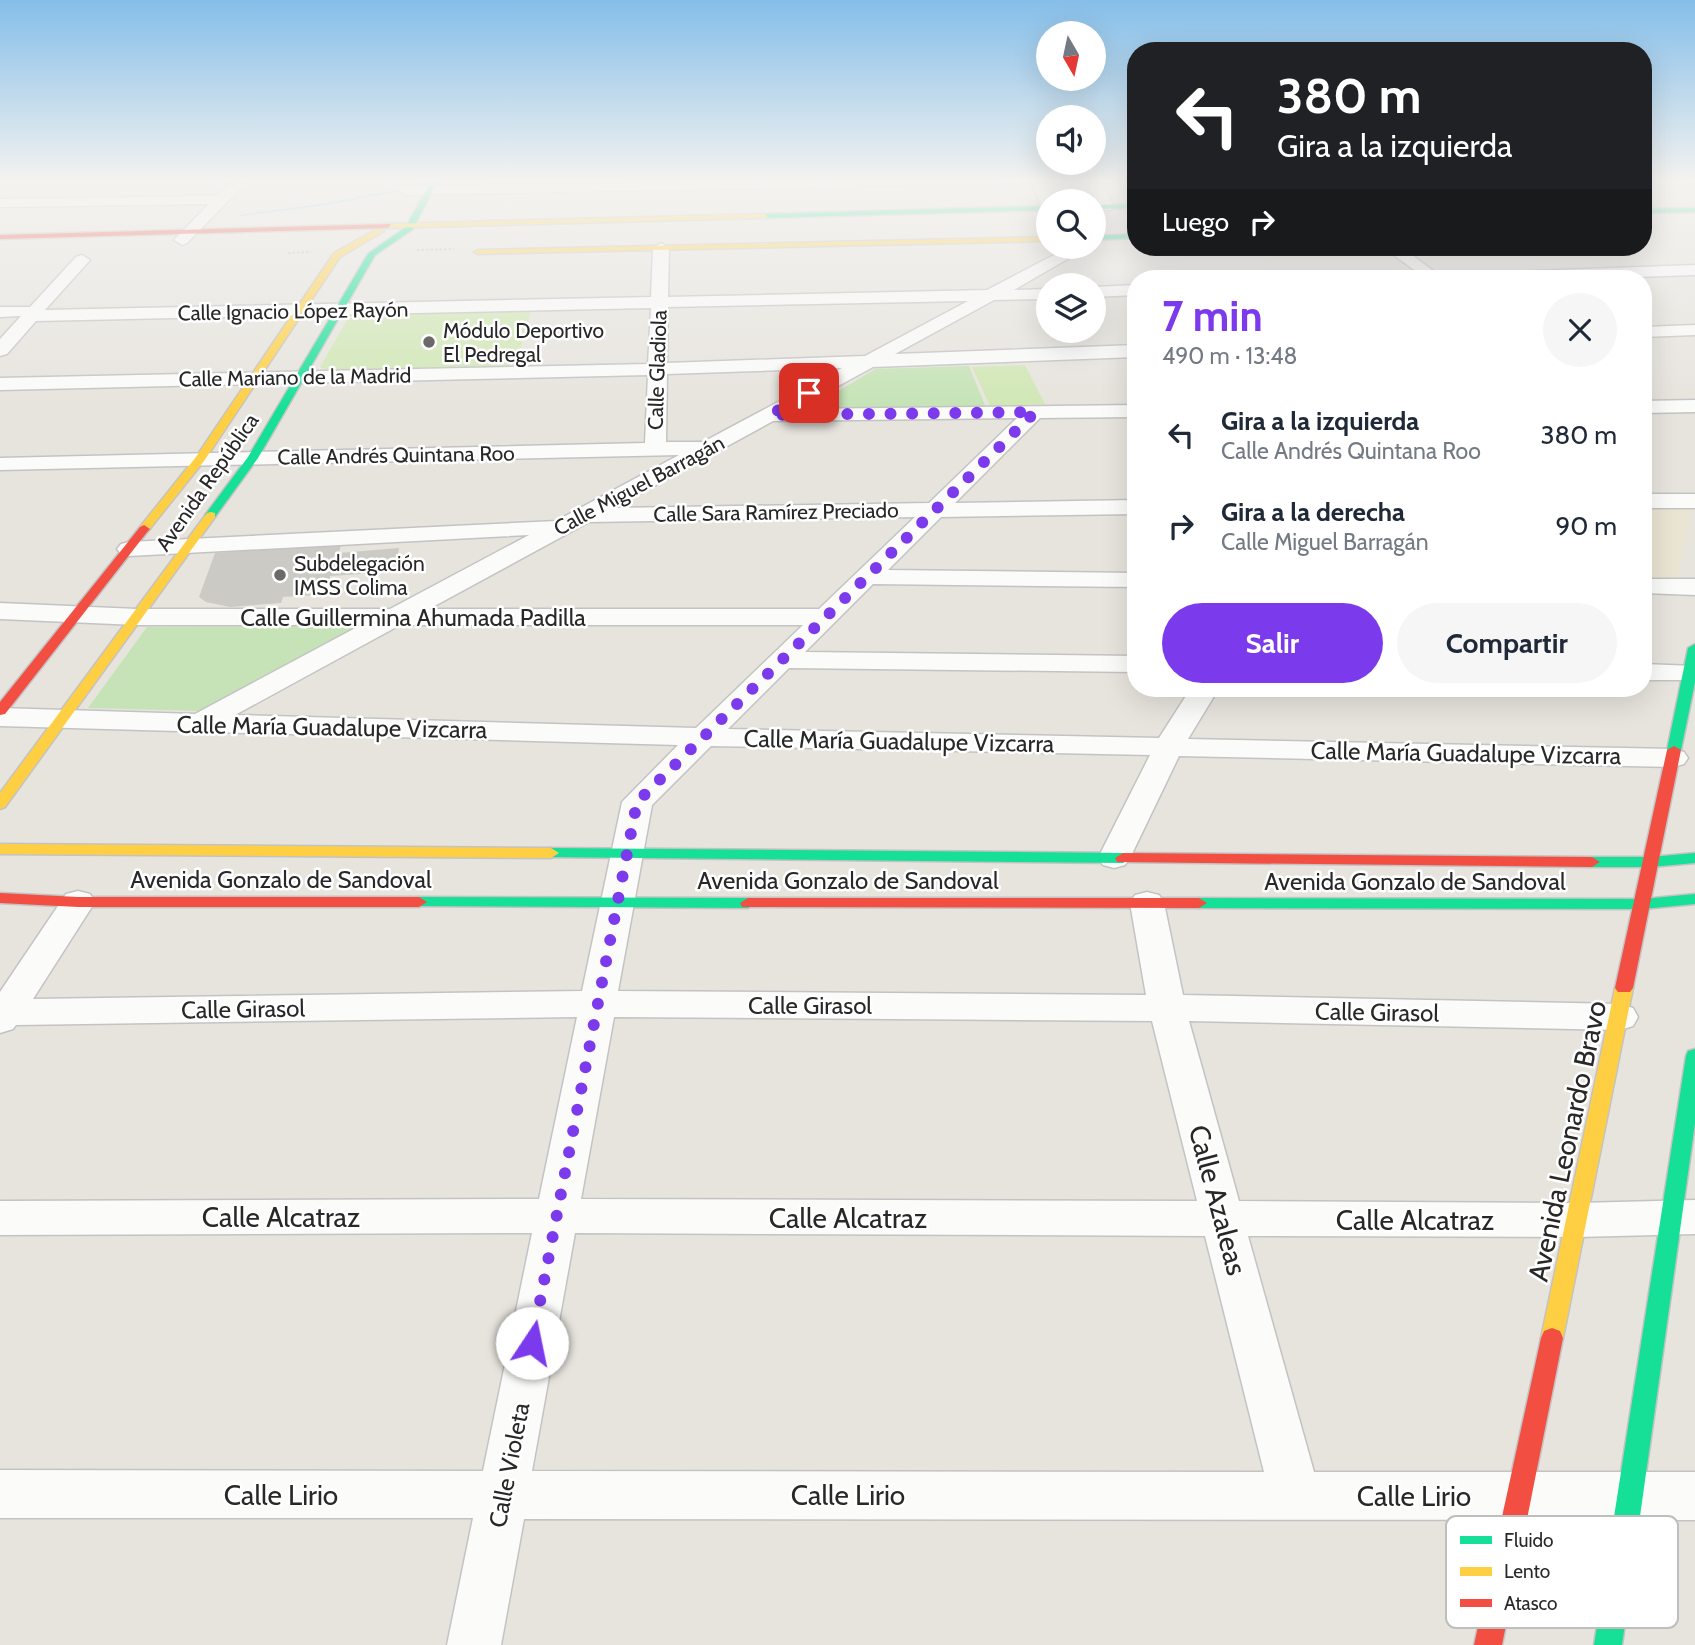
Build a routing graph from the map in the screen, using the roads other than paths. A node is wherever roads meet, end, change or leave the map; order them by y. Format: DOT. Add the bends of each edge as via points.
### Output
graph roads {
  1 [pos="330,256"];
  2 [pos="380,256"];
  3 [pos="661,256"];
  4 [pos="1404,256"];
  5 [pos="79,257"];
  6 [pos="1055,259"];
  7 [pos="1424,270"];
  8 [pos="1695,270"];
  9 [pos="1652,272"];
  10 [pos="1127,290"];
  11 [pos="1106,291"];
  12 [pos="1036,294"];
  13 [pos="989,296"];
  14 [pos="659,304"];
  15 [pos="339,311"];
  16 [pos="0,312"];
  17 [pos="299,312"];
  18 [pos="33,316"];
  19 [pos="1695,330"];
  20 [pos="1652,332"];
  21 [pos="0,350"];
  22 [pos="1127,351"];
  23 [pos="868,361"];
  24 [pos="657,369"];
  25 [pos="300,377"];
  26 [pos="254,378"];
  27 [pos="0,384"];
  28 [pos="1695,406"];
  29 [pos="1652,407"];
  30 [pos="1127,411"];
  31 [pos="1035,412"];
  32 [pos="770,415"];
  33 [pos="708,448"];
  34 [pos="655,449"];
  35 [pos="253,458"];
  36 [pos="200,459"];
  37 [pos="0,464"];
  38 [pos="1652,501"];
  39 [pos="1695,501"];
  40 [pos="1127,507"];
  41 [pos="936,509"];
  42 [pos="584,515"];
  43 [pos="562,527"];
  44 [pos="189,545"];
  45 [pos="129,549"];
  46 [pos="866,578"];
  47 [pos="1127,580"];
  48 [pos="1652,586"];
  49 [pos="1695,587"];
  50 [pos="0,611"];
  51 [pos="77,614"];
  52 [pos="397,616"];
  53 [pos="137,617"];
  54 [pos="826,617"];
  55 [pos="782,660"];
  56 [pos="1693,660"];
  57 [pos="1127,664"];
  58 [pos="1652,670"];
  59 [pos="1199,697"];
  60 [pos="0,711"];
  61 [pos="0,718"];
  62 [pos="61,720"];
  63 [pos="198,724"];
  64 [pos="704,737"];
  65 [pos="1169,746"];
  66 [pos="1672,758"];
  67 [pos="0,804"];
  68 [pos="0,849"];
  69 [pos="627,854"];
  70 [pos="1114,858"];
  71 [pos="1695,858"];
  72 [pos="1651,862"];
  73 [pos="0,898"];
  74 [pos="1695,899"];
  75 [pos="78,901"];
  76 [pos="618,902"];
  77 [pos="1147,903"];
  78 [pos="1643,904"];
  79 [pos="598,1004"];
  80 [pos="1167,1008"];
  81 [pos="2,1014"];
  82 [pos="1620,1017"];
  83 [pos="1695,1056"];
  84 [pos="557,1216"];
  85 [pos="0,1218"];
  86 [pos="1683,1218"];
  87 [pos="1223,1219"];
  88 [pos="1578,1220"];
  89 [pos="0,1494"];
  90 [pos="503,1495"];
  91 [pos="1295,1495"];
  92 [pos="1518,1496"];
  93 [pos="1631,1496"];
  94 [pos="1695,1496"];
  95 [pos="1514,1516"];
  96 [pos="1628,1516"];
  97 [pos="474,1645"];
  1 -- 17 [label="street, Avenida República"];
  2 -- 15 [label="street, Avenida República"];
  3 -- 14 [label="street, Calle Gladiola"];
  4 -- 7 [label="street"];
  5 -- 18 [label="street"];
  6 -- 13 [label="street, Calle Miguel Barragán"];
  8 -- 9 [label="street"];
  10 -- 11 [label="street"];
  12 -- 13 [label="street, Calle Ignacio López Rayón"];
  13 -- 14 [label="street, Calle Ignacio López Rayón"];
  13 -- 23 [label="street, Calle Miguel Barragán"];
  14 -- 15 [label="street, Calle Ignacio López Rayón"];
  14 -- 24 [label="street, Calle Gladiola"];
  15 -- 17 [label="street, Calle Ignacio López Rayón"];
  15 -- 25 [label="street, Avenida República"];
  16 -- 18 [label="street, Calle Ignacio López Rayón" via="26,311"];
  17 -- 18 [label="street, Calle Ignacio López Rayón"];
  17 -- 26 [label="street, Avenida República"];
  18 -- 21 [label="street"];
  19 -- 20 [label="street"];
  22 -- 23 [label="street, Calle Mariano de la Madrid"];
  23 -- 24 [label="street, Calle Mariano de la Madrid"];
  23 -- 32 [label="street, Calle Miguel Barragán"];
  24 -- 25 [label="street, Calle Mariano de la Madrid"];
  24 -- 34 [label="street, Calle Gladiola"];
  25 -- 26 [label="street, Calle Mariano de la Madrid"];
  25 -- 35 [label="street, Avenida República"];
  26 -- 27 [label="street, Calle Mariano de la Madrid"];
  26 -- 36 [label="street, Avenida República"];
  28 -- 29 [label="street"];
  30 -- 31 [label="street"];
  31 -- 32 [label="street"];
  31 -- 41 [label="street, Calle Violeta"];
  32 -- 33 [label="street, Calle Miguel Barragán"];
  33 -- 34 [label="street, Calle Andrés Quintana Roo"];
  33 -- 42 [label="street, Calle Miguel Barragán"];
  34 -- 35 [label="street, Calle Andrés Quintana Roo"];
  35 -- 36 [label="street, Calle Andrés Quintana Roo"];
  35 -- 44 [label="street, Avenida República"];
  36 -- 37 [label="street, Calle Andrés Quintana Roo"];
  36 -- 45 [label="street, Avenida República"];
  38 -- 39 [label="street"];
  40 -- 41 [label="street, Calle Sara Ramírez Preciado"];
  41 -- 42 [label="street, Calle Sara Ramírez Preciado"];
  41 -- 46 [label="street, Calle Violeta"];
  42 -- 43 [label="street, Calle Miguel Barragán"];
  43 -- 44 [label="street"];
  43 -- 52 [label="street, Calle Miguel Barragán"];
  44 -- 45 [label="street"];
  44 -- 53 [label="street, Avenida República"];
  45 -- 51 [label="street, Avenida República"];
  46 -- 47 [label="street"];
  46 -- 54 [label="street, Calle Violeta"];
  48 -- 49 [label="street"];
  50 -- 51 [label="street, Calle Guillermina Ahumada Padilla"];
  51 -- 53 [label="street, Calle Guillermina Ahumada Padilla"];
  51 -- 60 [label="street, Avenida República"];
  52 -- 53 [label="street, Calle Guillermina Ahumada Padilla"];
  52 -- 54 [label="street, Calle Guillermina Ahumada Padilla"];
  52 -- 63 [label="street, Calle Miguel Barragán"];
  53 -- 62 [label="street, Avenida República"];
  54 -- 55 [label="street, Calle Violeta"];
  55 -- 57 [label="street"];
  55 -- 64 [label="street, Calle Violeta"];
  56 -- 58 [label="street"];
  56 -- 66 [label="street, Avenida Leonardo Bravo"];
  59 -- 65 [label="street"];
  61 -- 62 [label="street, Calle María Guadalupe Vizcarra"];
  62 -- 63 [label="street, Calle María Guadalupe Vizcarra"];
  62 -- 67 [label="street, Avenida República"];
  63 -- 64 [label="street, Calle María Guadalupe Vizcarra"];
  64 -- 65 [label="street, Calle María Guadalupe Vizcarra"];
  64 -- 69 [label="street, Calle Violeta" via="637,802"];
  65 -- 66 [label="street, Calle María Guadalupe Vizcarra"];
  65 -- 70 [label="street"];
  66 -- 72 [label="street, Avenida Leonardo Bravo"];
  68 -- 69 [label="street, Avenida Gonzalo de Sandoval"];
  69 -- 70 [label="street, Avenida Gonzalo de Sandoval"];
  69 -- 76 [label="street, Calle Violeta"];
  70 -- 72 [label="street, Avenida Gonzalo de Sandoval"];
  71 -- 72 [label="street, Avenida Gonzalo de Sandoval"];
  72 -- 78 [label="street, Avenida Leonardo Bravo"];
  73 -- 75 [label="street, Avenida Gonzalo de Sandoval"];
  74 -- 78 [label="street, Avenida Gonzalo de Sandoval"];
  75 -- 76 [label="street, Avenida Gonzalo de Sandoval"];
  75 -- 81 [label="street"];
  76 -- 77 [label="street, Avenida Gonzalo de Sandoval"];
  76 -- 79 [label="street, Calle Violeta"];
  77 -- 78 [label="street, Avenida Gonzalo de Sandoval"];
  77 -- 80 [label="street, Calle Azaleas"];
  78 -- 82 [label="street, Avenida Leonardo Bravo"];
  79 -- 80 [label="street, Calle Girasol"];
  79 -- 81 [label="street, Calle Girasol"];
  79 -- 84 [label="street, Calle Violeta"];
  80 -- 82 [label="street, Calle Girasol"];
  80 -- 87 [label="street, Calle Azaleas"];
  82 -- 88 [label="street, Avenida Leonardo Bravo"];
  83 -- 86 [label="street"];
  84 -- 85 [label="street, Calle Alcatraz"];
  84 -- 87 [label="street, Calle Alcatraz"];
  84 -- 90 [label="street, Calle Violeta"];
  86 -- 88 [label="street, Calle Alcatraz"];
  86 -- 93 [label="street"];
  87 -- 88 [label="street, Calle Alcatraz"];
  87 -- 91 [label="street, Calle Azaleas"];
  88 -- 92 [label="street, Avenida Leonardo Bravo"];
  89 -- 90 [label="street, Calle Lirio"];
  90 -- 91 [label="street, Calle Lirio"];
  90 -- 97 [label="street, Calle Violeta"];
  91 -- 92 [label="street, Calle Lirio"];
  92 -- 93 [label="street, Calle Lirio"];
  92 -- 95 [label="street, Avenida Leonardo Bravo"];
  93 -- 94 [label="street, Calle Lirio"];
  93 -- 96 [label="street"];
}
